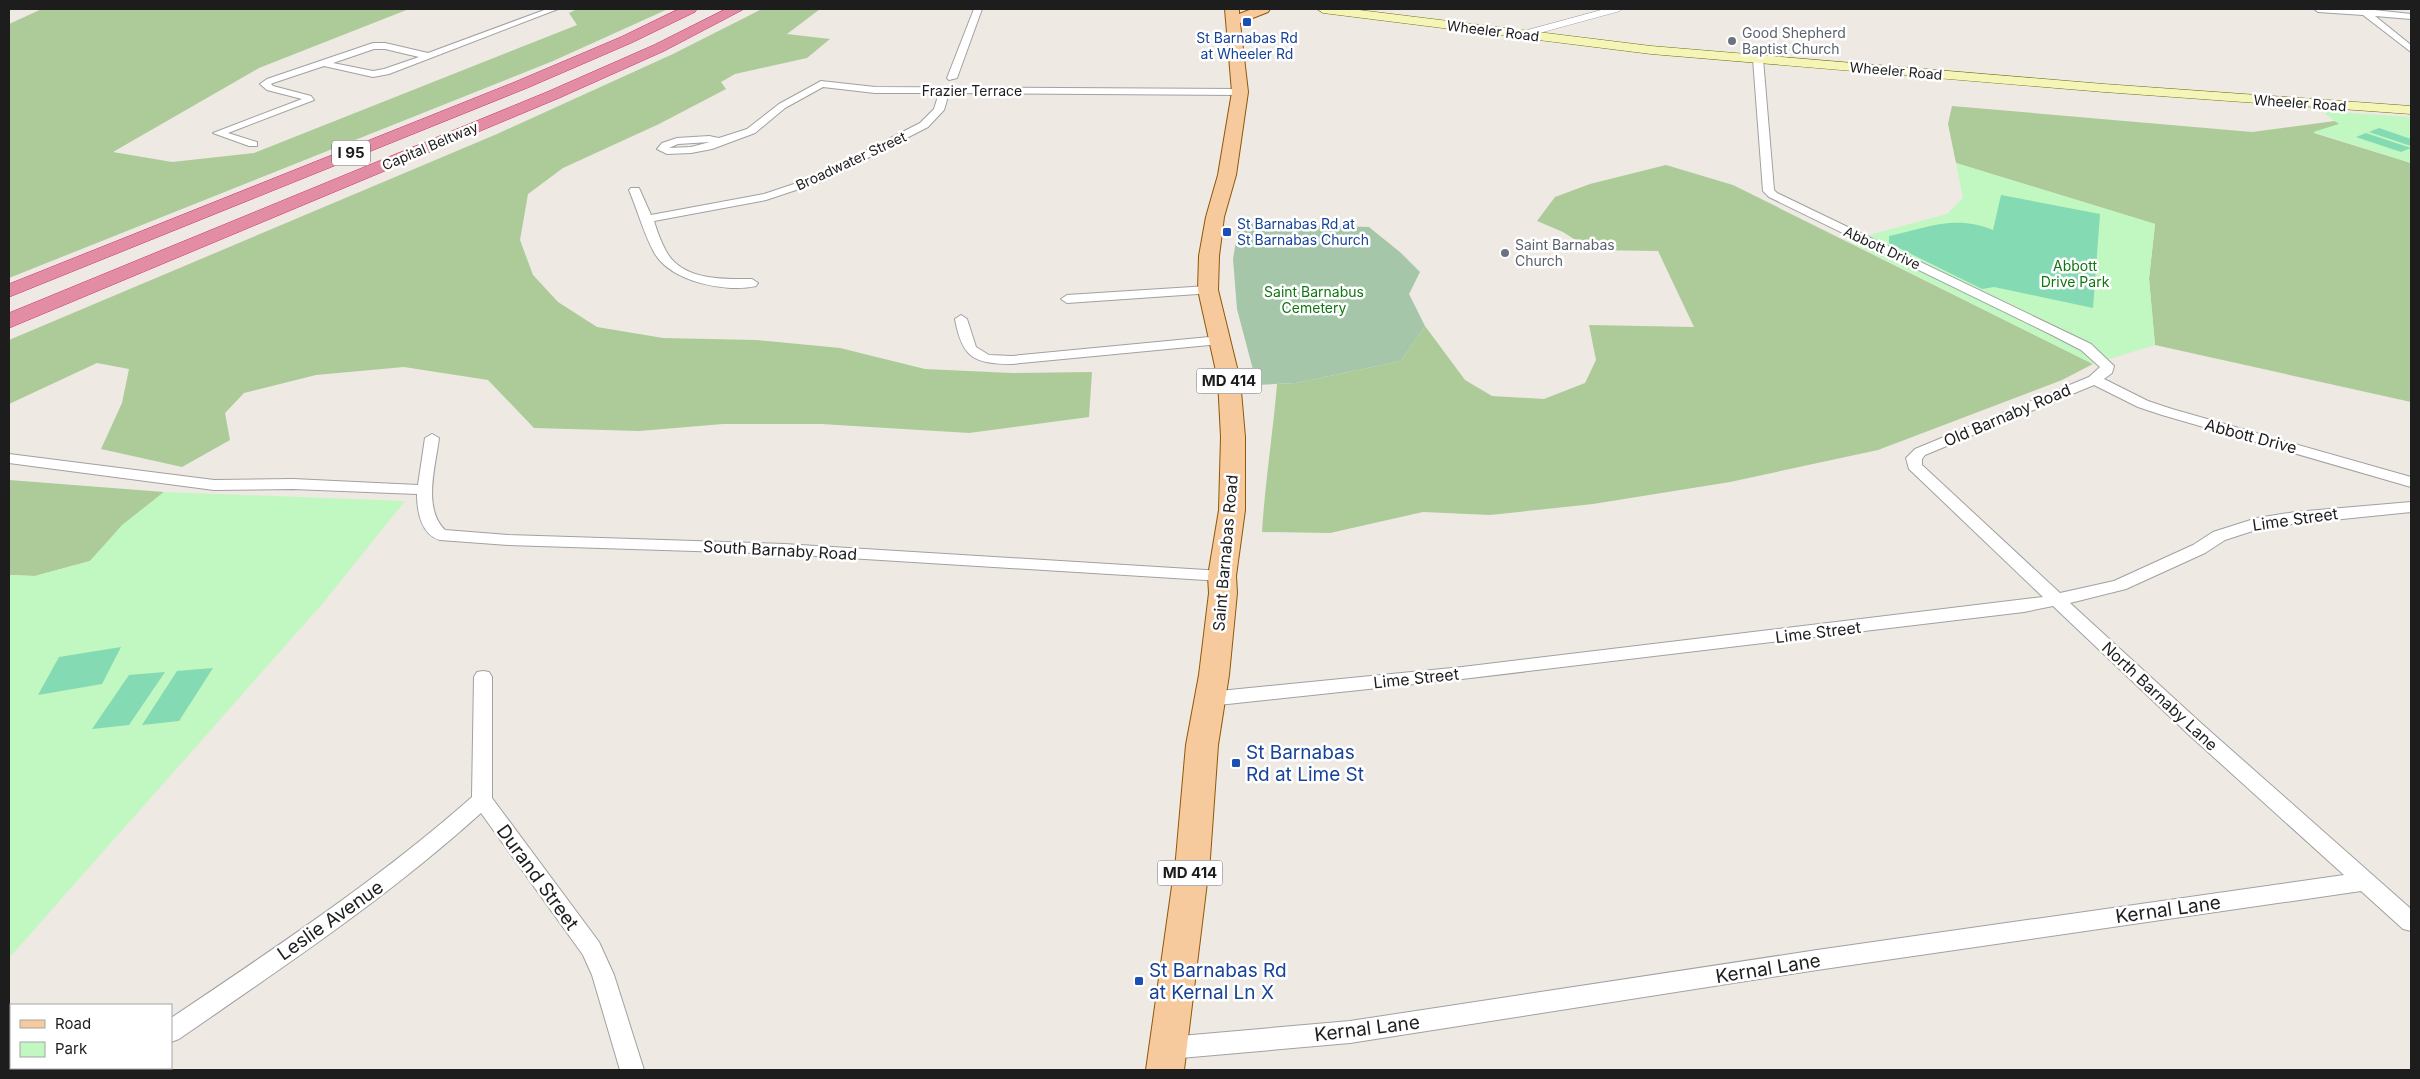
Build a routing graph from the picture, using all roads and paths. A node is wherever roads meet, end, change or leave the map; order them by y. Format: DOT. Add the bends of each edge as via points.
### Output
graph roads {
  1 [pos="554,9"];
  2 [pos="690,9"];
  3 [pos="737,9"];
  4 [pos="978,9"];
  5 [pos="1263,9"];
  6 [pos="1323,9"];
  7 [pos="1616,9"];
  8 [pos="2318,9"];
  9 [pos="2365,12"];
  10 [pos="1232,15"];
  11 [pos="2411,16"];
  12 [pos="1521,35"];
  13 [pos="2411,49"];
  14 [pos="428,56"];
  15 [pos="1758,60"];
  16 [pos="324,62"];
  17 [pos="952,78"];
  18 [pos="945,91"];
  19 [pos="1240,92"];
  20 [pos="2411,110"];
  21 [pos="720,141"];
  22 [pos="253,144"];
  23 [pos="635,190"];
  24 [pos="648,219"];
  25 [pos="752,282"];
  26 [pos="1208,290"];
  27 [pos="9,291"];
  28 [pos="1067,299"];
  29 [pos="961,319"];
  30 [pos="9,321"];
  31 [pos="1220,340"];
  32 [pos="2107,370"];
  33 [pos="2094,380"];
  34 [pos="432,438"];
  35 [pos="9,459"];
  36 [pos="1914,466"];
  37 [pos="2411,482"];
  38 [pos="425,490"];
  39 [pos="2411,508"];
  40 [pos="1222,576"];
  41 [pos="2055,599"];
  42 [pos="483,677"];
  43 [pos="1209,699"];
  44 [pos="482,800"];
  45 [pos="2366,881"];
  46 [pos="2411,922"];
  47 [pos="172,1030"];
  48 [pos="1167,1059"];
  49 [pos="632,1070"];
  1 -- 14 [label="street"];
  2 -- 27 [label="highway, Capital Beltway / I 95" via="530,82"];
  3 -- 30 [label="highway, Capital Beltway / I 95" via="554,95"];
  4 -- 17 [label="street"];
  5 -- 10 [label="main road"];
  6 -- 12 [label="main road, Wheeler Road"];
  7 -- 12 [label="street"];
  8 -- 9 [label="street"];
  9 -- 11 [label="street"];
  9 -- 13 [label="street"];
  10 -- 19 [label="main road, Saint Barnabas Road / MD 414"];
  12 -- 15 [label="main road, Wheeler Road"];
  14 -- 16 [label="street" via="380,45"];
  14 -- 16 [label="street" via="374,74"];
  15 -- 20 [label="main road, Wheeler Road"];
  15 -- 32 [label="street, Abbott Drive" via="1769,191 1773,195 2057,332 2092,352 2104,362"];
  16 -- 22 [label="street" via="265,84 308,98 306,102 218,133"];
  18 -- 19 [label="street, Frazier Terrace"];
  18 -- 21 [label="street, Frazier Terrace" via="875,90 821,84 782,106 751,131"];
  18 -- 24 [label="street, Broadwater Street" via="940,110 924,125 819,179 766,197"];
  19 -- 26 [label="main road, Saint Barnabas Road / MD 414" via="1227,175 1215,217"];
  23 -- 24 [label="street"];
  24 -- 25 [label="street" via="661,254 676,269 705,282"];
  26 -- 28 [label="street"];
  26 -- 31 [label="main road, Saint Barnabas Road / MD 414"];
  29 -- 31 [label="street" via="968,348 990,360"];
  31 -- 40 [label="main road, Saint Barnabas Road / MD 414" via="1229,380 1233,437 1232,510"];
  32 -- 33 [label="street, Old Barnaby Road"];
  33 -- 36 [label="street, Old Barnaby Road" via="1931,446 1914,458"];
  33 -- 37 [label="street, Abbott Drive" via="2161,410"];
  34 -- 38 [label="street, South Barnaby Road"];
  35 -- 38 [label="street" via="214,485 293,484"];
  36 -- 41 [label="street, North Barnaby Lane"];
  38 -- 40 [label="street, South Barnaby Road" via="430,524 437,533 450,536 794,549"];
  39 -- 41 [label="street, Lime Street" via="2263,522 2219,536 2199,549 2120,585 2101,592"];
  40 -- 43 [label="main road, Saint Barnabas Road / MD 414" via="1223,593"];
  41 -- 43 [label="street, Lime Street" via="1917,621"];
  41 -- 45 [label="street, North Barnaby Lane"];
  42 -- 44 [label="street"];
  43 -- 48 [label="main road, Saint Barnabas Road / MD 414" via="1193,858"];
  44 -- 47 [label="street, Leslie Avenue" via="397,872"];
  44 -- 49 [label="street, Durand Street" via="591,949 603,975"];
  45 -- 46 [label="street, North Barnaby Lane"];
  45 -- 48 [label="street, Kernal Lane"];
}
